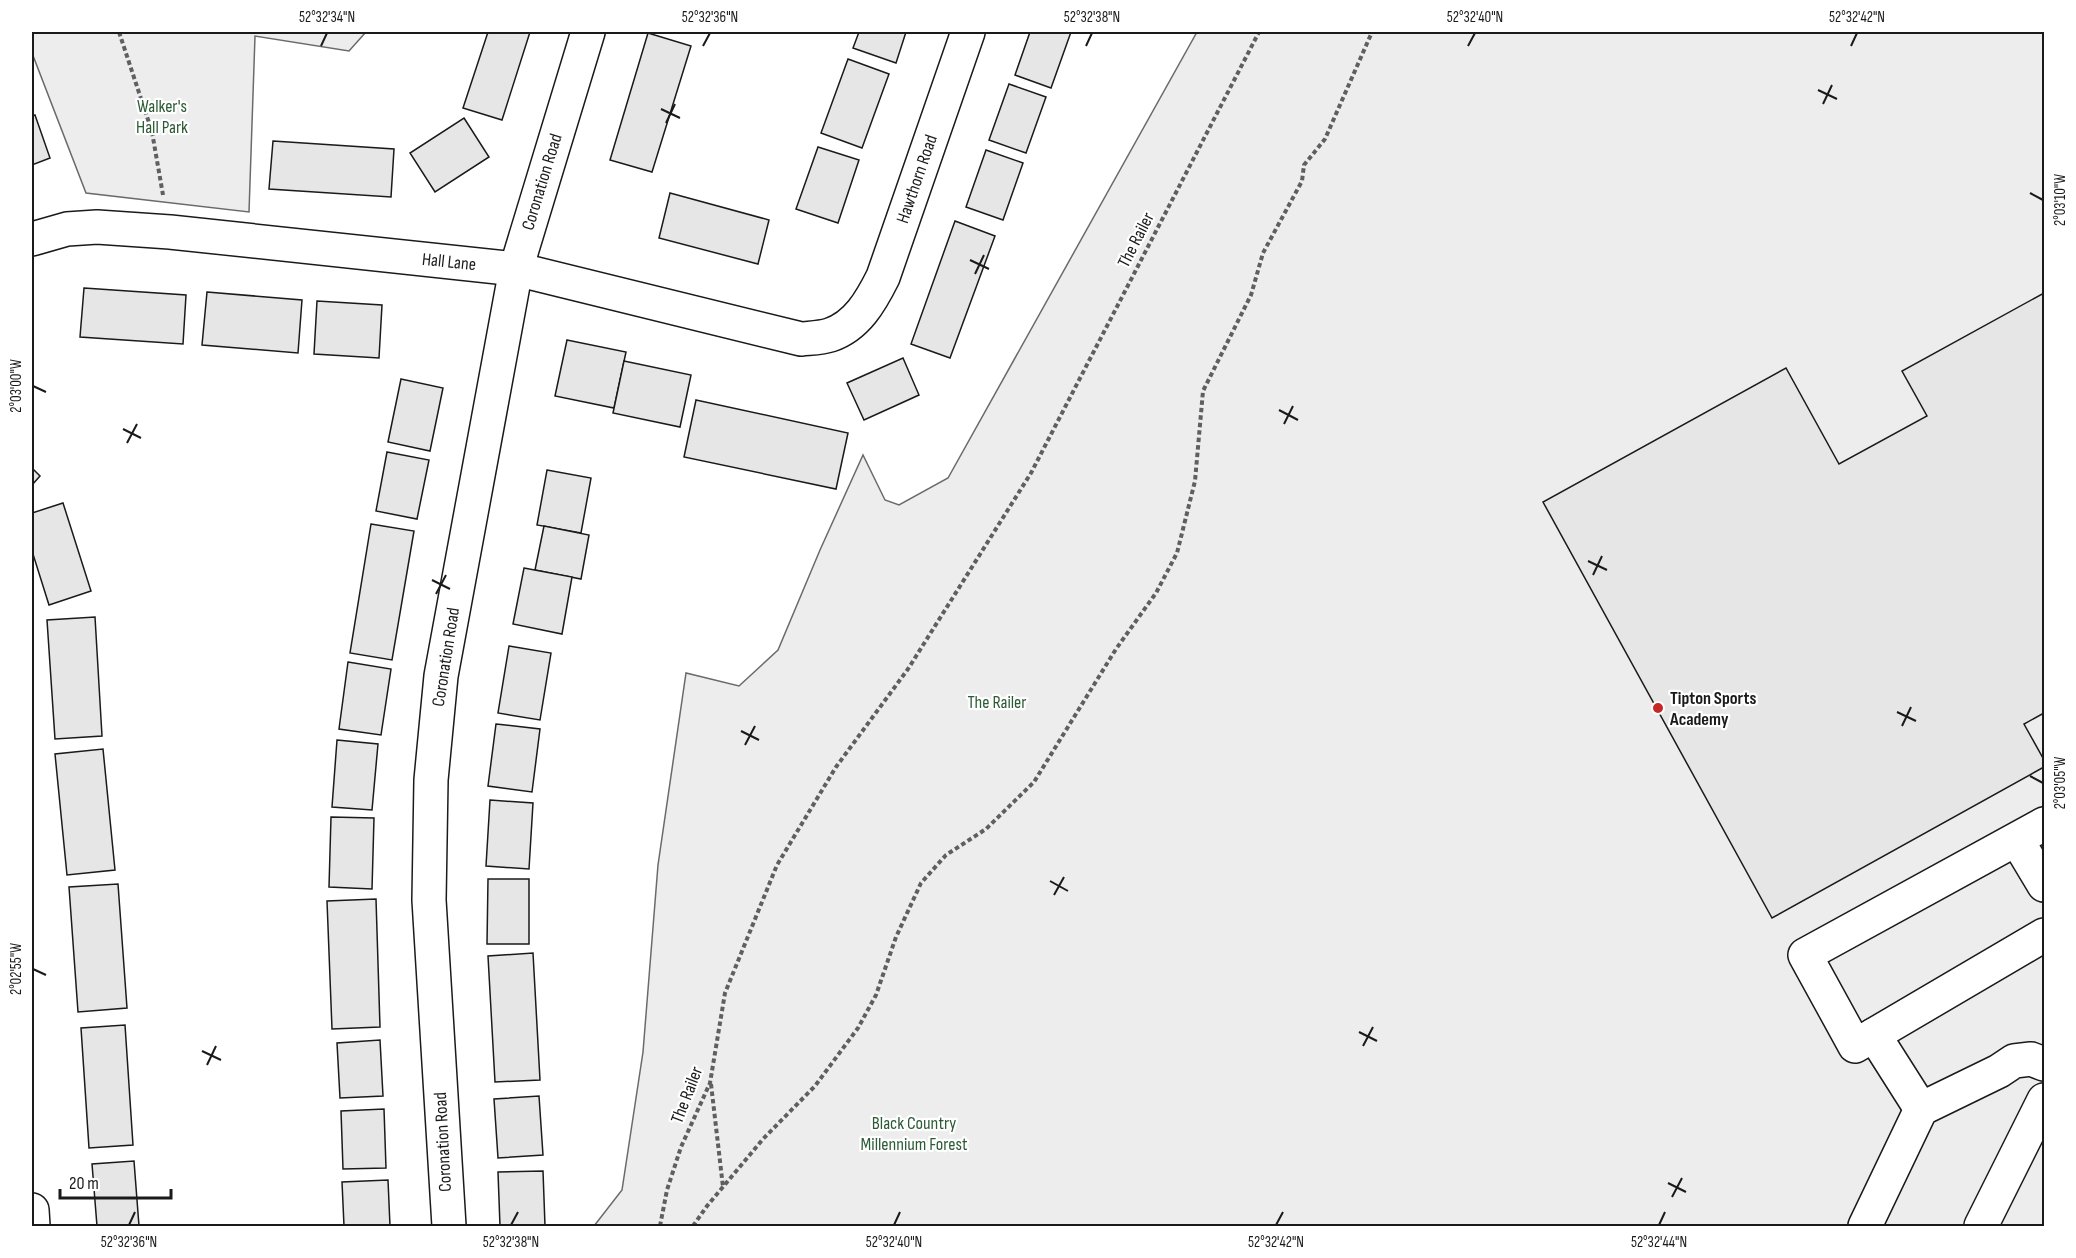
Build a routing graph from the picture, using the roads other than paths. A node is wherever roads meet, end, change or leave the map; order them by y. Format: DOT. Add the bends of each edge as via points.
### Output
graph roads {
  1 [pos="588,32"];
  2 [pos="968,32"];
  3 [pos="32,239"];
  4 [pos="516,269"];
  5 [pos="855,320"];
  6 [pos="2031,832"];
  7 [pos="2044,885"];
  8 [pos="2044,935"];
  9 [pos="1874,1035"];
  10 [pos="2044,1064"];
  11 [pos="2044,1101"];
  12 [pos="1921,1109"];
  13 [pos="32,1210"];
  14 [pos="33,1227"];
  15 [pos="448,1227"];
  16 [pos="1865,1227"];
  17 [pos="1981,1227"];
  1 -- 4 [label="street, Coronation Road"];
  2 -- 5 [label="street, Hawthorn Road" via="883,277"];
  3 -- 4 [label="street, Hall Lane" via="97,227"];
  4 -- 5 [label="street, Hall Lane" via="801,339 830,335"];
  4 -- 15 [label="street, Coronation Road" via="441,676 431,780 429,900"];
  6 -- 7 [label="street"];
  6 -- 9 [label="street" via="1805,955 1855,1046"];
  8 -- 9 [label="street"];
  9 -- 12 [label="street"];
  10 -- 12 [label="street" via="2031,1059 2014,1061"];
  11 -- 17 [label="street"];
  12 -- 16 [label="street"];
  13 -- 14 [label="street"];
}
